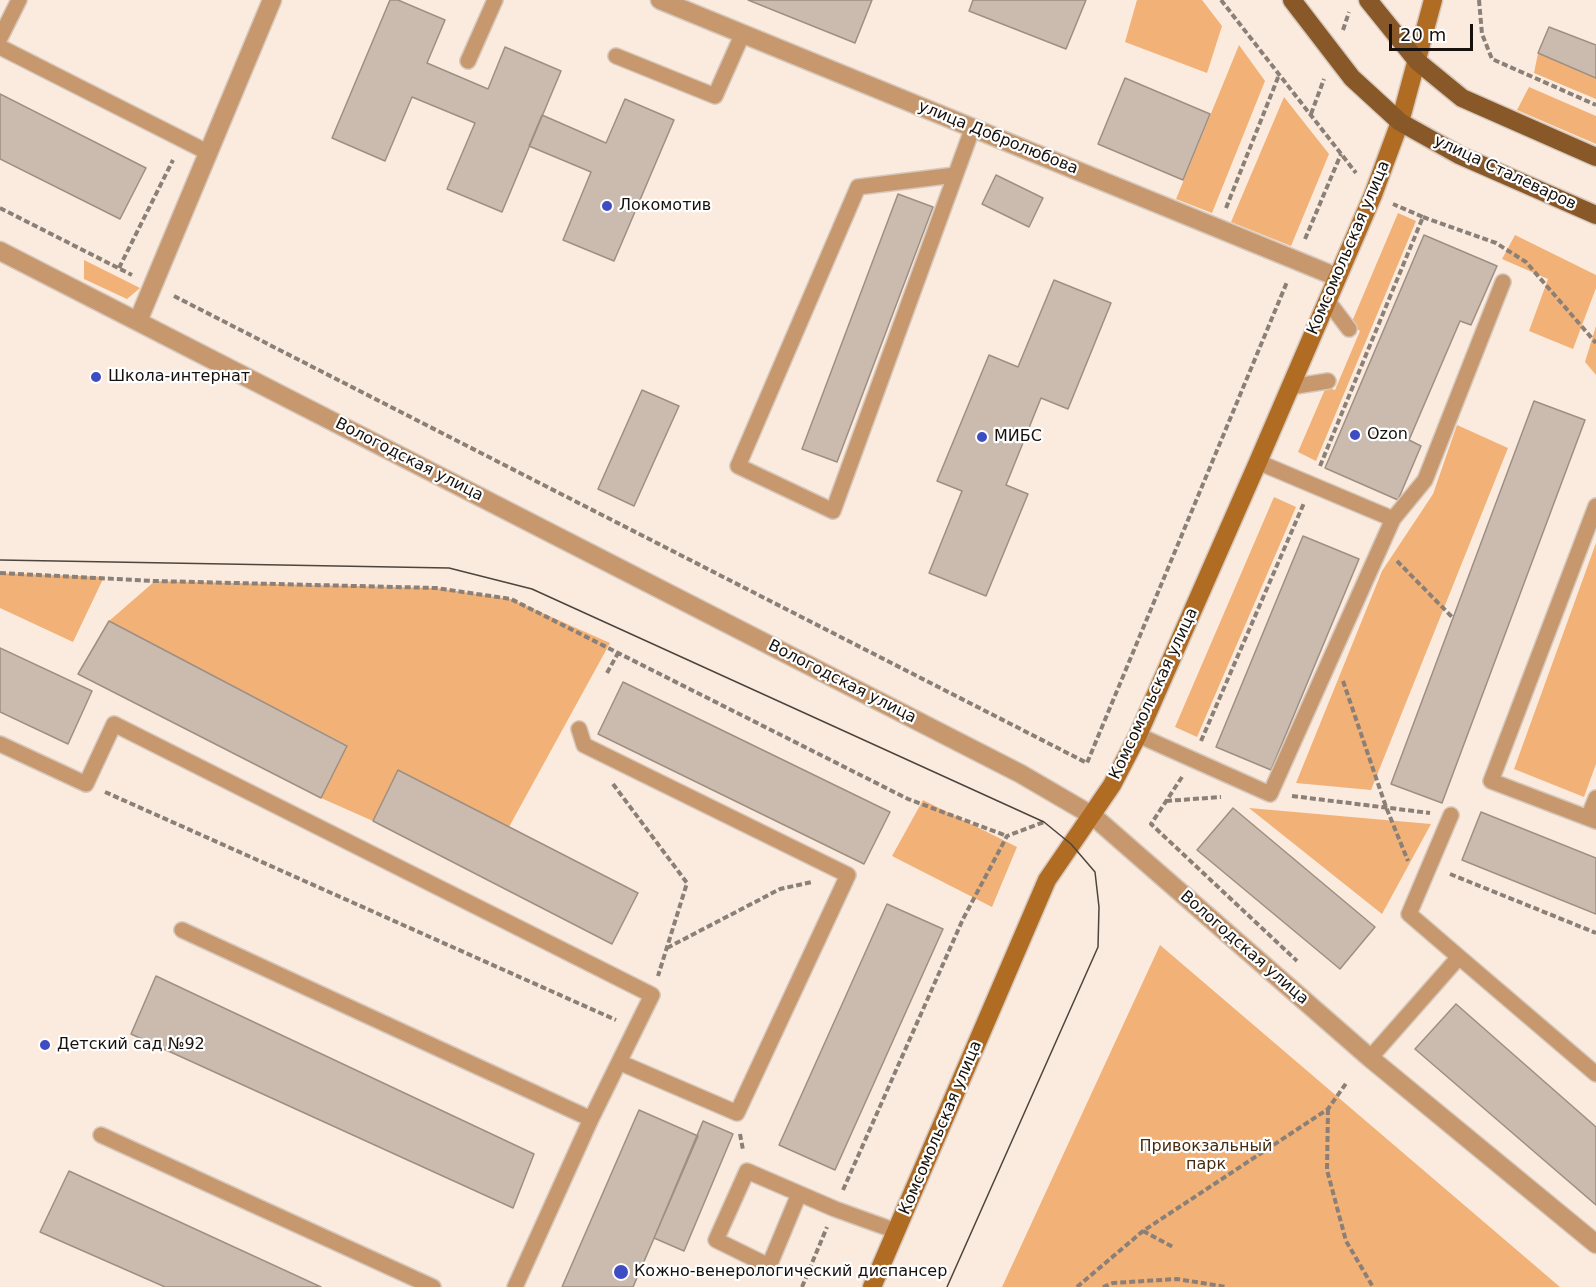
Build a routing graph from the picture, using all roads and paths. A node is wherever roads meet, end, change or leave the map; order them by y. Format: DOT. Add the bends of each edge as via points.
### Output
graph roads {
  1 [pos="19,0"];
  2 [pos="272,0"];
  3 [pos="495,0"];
  4 [pos="660,0"];
  5 [pos="1292,0"];
  6 [pos="1368,0"];
  7 [pos="1433,0"];
  8 [pos="1479,0"];
  9 [pos="743,33"];
  10 [pos="0,38"];
  11 [pos="0,47"];
  12 [pos="616,56"];
  13 [pos="468,61"];
  14 [pos="1418,62"];
  15 [pos="1279,75"];
  16 [pos="1596,105"];
  17 [pos="1400,122"];
  18 [pos="973,127"];
  19 [pos="183,140"];
  20 [pos="209,153"];
  21 [pos="1341,154"];
  22 [pos="1596,158"];
  23 [pos="955,175"];
  24 [pos="0,208"];
  25 [pos="1596,215"];
  26 [pos="1423,217"];
  27 [pos="1217,228"];
  28 [pos="0,251"];
  29 [pos="1296,260"];
  30 [pos="119,268"];
  31 [pos="1336,277"];
  32 [pos="1503,282"];
  33 [pos="153,285"];
  34 [pos="1327,300"];
  35 [pos="138,321"];
  36 [pos="1349,329"];
  37 [pos="1596,343"];
  38 [pos="1328,381"];
  39 [pos="1290,387"];
  40 [pos="1258,462"];
  41 [pos="1596,506"];
  42 [pos="1393,519"];
  43 [pos="1381,546"];
  44 [pos="0,573"];
  45 [pos="1453,618"];
  46 [pos="1334,652"];
  47 [pos="618,653"];
  48 [pos="607,673"];
  49 [pos="579,729"];
  50 [pos="1138,735"];
  51 [pos="0,744"];
  52 [pos="612,782"];
  53 [pos="86,784"];
  54 [pos="1270,794"];
  55 [pos="1223,797"];
  56 [pos="1596,798"];
  57 [pos="1386,807"];
  58 [pos="1452,815"];
  59 [pos="1093,816"];
  60 [pos="1592,819"];
  61 [pos="1044,822"];
  62 [pos="1151,824"];
  63 [pos="1007,836"];
  64 [pos="1430,866"];
  65 [pos="848,874"];
  66 [pos="1419,889"];
  67 [pos="182,930"];
  68 [pos="1596,933"];
  69 [pos="666,949"];
  70 [pos="1459,957"];
  71 [pos="652,995"];
  72 [pos="636,1029"];
  73 [pos="1370,1058"];
  74 [pos="621,1062"];
  75 [pos="1596,1074"];
  76 [pos="1347,1082"];
  77 [pos="1328,1109"];
  78 [pos="737,1113"];
  79 [pos="591,1119"];
  80 [pos="101,1136"];
  81 [pos="747,1171"];
  82 [pos="799,1194"];
  83 [pos="835,1209"];
  84 [pos="896,1231"];
  85 [pos="1143,1231"];
  86 [pos="1596,1244"];
  87 [pos="1173,1247"];
  88 [pos="433,1287"];
  89 [pos="515,1287"];
  90 [pos="802,1287"];
  91 [pos="872,1287"];
  92 [pos="1077,1287"];
  93 [pos="1103,1287"];
  94 [pos="1227,1287"];
  95 [pos="1372,1287"];
  1 -- 10 [label="lane"];
  2 -- 20 [label="street"];
  3 -- 13 [label="lane"];
  4 -- 9 [label="street, улица Добролюбова"];
  5 -- 17 [label="main road, улица Сталеваров" via="1352,78"];
  6 -- 14 [label="main road"];
  7 -- 14 [label="street, Комсомольская улица"];
  8 -- 16 [label="path" via="1482,34 1492,59"];
  9 -- 12 [label="lane" via="715,96"];
  9 -- 18 [label="street, улица Добролюбова"];
  11 -- 19 [label="lane"];
  14 -- 17 [label="street, Комсомольская улица"];
  14 -- 22 [label="main road" via="1462,98"];
  15 -- 27 [label="path"];
  17 -- 25 [label="main road, улица Сталеваров" via="1459,155"];
  17 -- 31 [label="street, Комсомольская улица"];
  18 -- 23 [label="lane"];
  18 -- 27 [label="street, улица Добролюбова"];
  19 -- 20 [label="lane"];
  19 -- 30 [label="path"];
  20 -- 33 [label="street"];
  21 -- 29 [label="path"];
  23 -- 23 [label="lane" via="858,187 738,466 833,511"];
  24 -- 30 [label="path"];
  26 -- 37 [label="path" via="1496,243 1526,262"];
  27 -- 29 [label="street, улица Добролюбова"];
  28 -- 35 [label="street, Вологодская улица"];
  29 -- 31 [label="street, улица Добролюбова"];
  29 -- 33 [label="path" via="1087,762"];
  30 -- 33 [label="path"];
  31 -- 34 [label="street, Комсомольская улица"];
  32 -- 42 [label="lane" via="1425,480"];
  33 -- 35 [label="street"];
  34 -- 36 [label="lane"];
  34 -- 39 [label="street, Комсомольская улица"];
  35 -- 59 [label="street, Вологодская улица" via="1011,768"];
  38 -- 39 [label="lane"];
  39 -- 40 [label="street, Комсомольская улица"];
  40 -- 42 [label="lane"];
  40 -- 50 [label="street, Комсомольская улица"];
  41 -- 60 [label="lane" via="1491,781"];
  42 -- 43 [label="lane"];
  43 -- 45 [label="path"];
  43 -- 46 [label="lane"];
  44 -- 47 [label="path" via="436,588 511,600"];
  46 -- 54 [label="lane"];
  46 -- 57 [label="path"];
  47 -- 48 [label="path"];
  47 -- 63 [label="path" via="908,799"];
  49 -- 65 [label="lane" via="584,745"];
  50 -- 54 [label="lane"];
  50 -- 59 [label="street, Комсомольская улица"];
  51 -- 53 [label="lane"];
  52 -- 69 [label="path" via="687,883"];
  53 -- 71 [label="lane" via="114,724"];
  53 -- 72 [label="path"];
  54 -- 57 [label="path"];
  55 -- 62 [label="path" via="1165,801"];
  56 -- 60 [label="lane"];
  57 -- 58 [label="path"];
  57 -- 66 [label="path"];
  58 -- 64 [label="lane"];
  59 -- 73 [label="street, Вологодская улица"];
  59 -- 84 [label="street, Комсомольская улица" via="1047,880"];
  61 -- 63 [label="path"];
  63 -- 83 [label="path" via="963,919"];
  64 -- 66 [label="lane"];
  64 -- 68 [label="path"];
  65 -- 69 [label="path" via="780,889"];
  65 -- 78 [label="lane" via="816,932"];
  66 -- 70 [label="lane" via="1409,914"];
  67 -- 79 [label="lane"];
  69 -- 71 [label="path"];
  70 -- 73 [label="lane"];
  70 -- 75 [label="lane"];
  71 -- 72 [label="lane"];
  72 -- 74 [label="lane"];
  73 -- 86 [label="street, Вологодская улица"];
  74 -- 78 [label="lane"];
  74 -- 79 [label="lane"];
  76 -- 77 [label="path"];
  77 -- 85 [label="path"];
  77 -- 95 [label="path" via="1327,1170 1346,1241"];
  78 -- 81 [label="path"];
  79 -- 89 [label="lane"];
  80 -- 88 [label="lane"];
  81 -- 82 [label="lane"];
  81 -- 82 [label="lane" via="716,1240 769,1266"];
  82 -- 83 [label="lane"];
  83 -- 84 [label="lane"];
  83 -- 90 [label="path"];
  84 -- 91 [label="street, Комсомольская улица"];
  85 -- 87 [label="path"];
  85 -- 92 [label="path"];
  93 -- 94 [label="path" via="1177,1279"];
}
